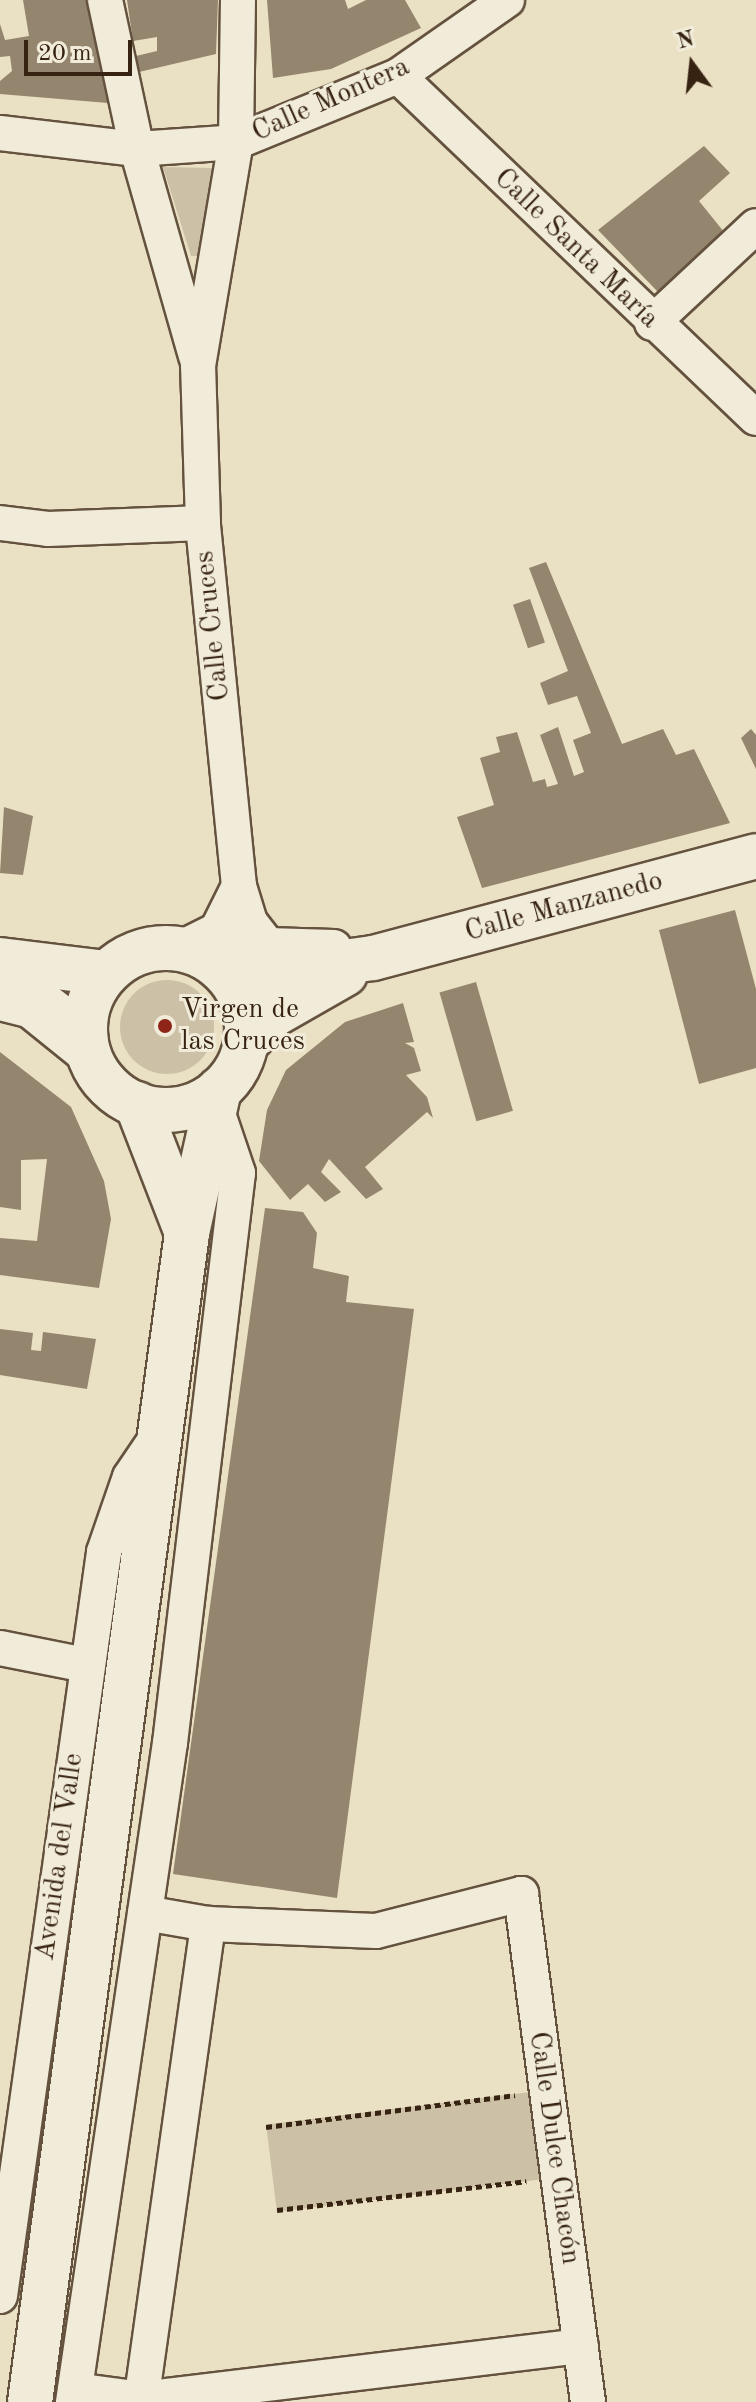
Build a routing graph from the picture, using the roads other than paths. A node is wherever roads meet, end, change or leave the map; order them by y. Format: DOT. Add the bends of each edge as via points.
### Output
graph roads {
  1 [pos="105,0"];
  2 [pos="238,0"];
  3 [pos="507,0"];
  4 [pos="398,76"];
  5 [pos="0,133"];
  6 [pos="236,142"];
  7 [pos="137,149"];
  8 [pos="756,226"];
  9 [pos="652,323"];
  10 [pos="198,366"];
  11 [pos="756,418"];
  12 [pos="0,523"];
  13 [pos="203,523"];
  14 [pos="756,856"];
  15 [pos="239,886"];
  16 [pos="250,922"];
  17 [pos="476,931"];
  18 [pos="179,949"];
  19 [pos="373,958"];
  20 [pos="0,960"];
  21 [pos="0,971"];
  22 [pos="106,973"];
  23 [pos="229,976"];
  24 [pos="0,1003"];
  25 [pos="246,1043"];
  26 [pos="88,1049"];
  27 [pos="218,1102"];
  28 [pos="137,1104"];
  29 [pos="187,1233"];
  30 [pos="162,1431"];
  31 [pos="0,1648"];
  32 [pos="86,1665"];
  33 [pos="121,1733"];
  34 [pos="170,1743"];
  35 [pos="145,1913"];
  36 [pos="208,1924"];
  37 [pos="0,2296"];
  38 [pos="581,2346"];
  39 [pos="74,2396"];
  40 [pos="142,2401"];
  41 [pos="30,2402"];
  42 [pos="588,2402"];
  1 -- 7 [label="street, Calle Cruces"];
  2 -- 6 [label="street, Calle Cruces"];
  3 -- 4 [label="street, Calle Montera"];
  4 -- 6 [label="street, Calle Montera"];
  4 -- 9 [label="street, Calle Santa María"];
  5 -- 7 [label="street, Calle Montera"];
  6 -- 7 [label="street, Calle Montera"];
  6 -- 10 [label="street, Calle Cruces"];
  7 -- 10 [label="street, Calle Cruces"];
  8 -- 9 [label="street"];
  9 -- 11 [label="street, Calle Santa María"];
  10 -- 13 [label="street, Calle Cruces"];
  12 -- 13 [label="street" via="48,529"];
  13 -- 15 [label="street, Calle Cruces"];
  14 -- 17 [label="street, Calle Manzanedo"];
  15 -- 16 [label="street, Calle Cruces"];
  15 -- 18 [label="street" via="217,930"];
  16 -- 17 [label="street" via="268,945 295,949 428,927"];
  16 -- 23 [label="street" via="249,942"];
  17 -- 19 [label="street, Calle Manzanedo"];
  18 -- 22 [label="street" via="153,948"];
  18 -- 23 [label="street"];
  19 -- 23 [label="street, Calle Manzanedo"];
  19 -- 25 [label="street, Calle Manzanedo" via="298,999"];
  20 -- 22 [label="street"];
  21 -- 26 [label="street"];
  22 -- 26 [label="street" via="93,992"];
  23 -- 25 [label="street"];
  24 -- 26 [label="street" via="29,1010"];
  25 -- 27 [label="street"];
  26 -- 28 [label="street" via="109,1087"];
  27 -- 28 [label="street" via="180,1109"];
  27 -- 29 [label="street"];
  27 -- 34 [label="street" via="238,1173"];
  28 -- 29 [label="street"];
  29 -- 30 [label="street"];
  30 -- 32 [label="street, Avenida del Valle" via="116,1508"];
  30 -- 33 [label="street"];
  31 -- 32 [label="street"];
  32 -- 37 [label="street, Avenida del Valle"];
  33 -- 34 [label="street, Avenida del Valle"];
  33 -- 41 [label="street"];
  34 -- 35 [label="street"];
  35 -- 36 [label="street"];
  35 -- 39 [label="street"];
  36 -- 38 [label="street, Calle Dulce Chacón" via="376,1931 521,1894"];
  36 -- 40 [label="street"];
  38 -- 40 [label="street"];
  38 -- 42 [label="street, Calle Dulce Chacón"];
  39 -- 40 [label="street"];
}
